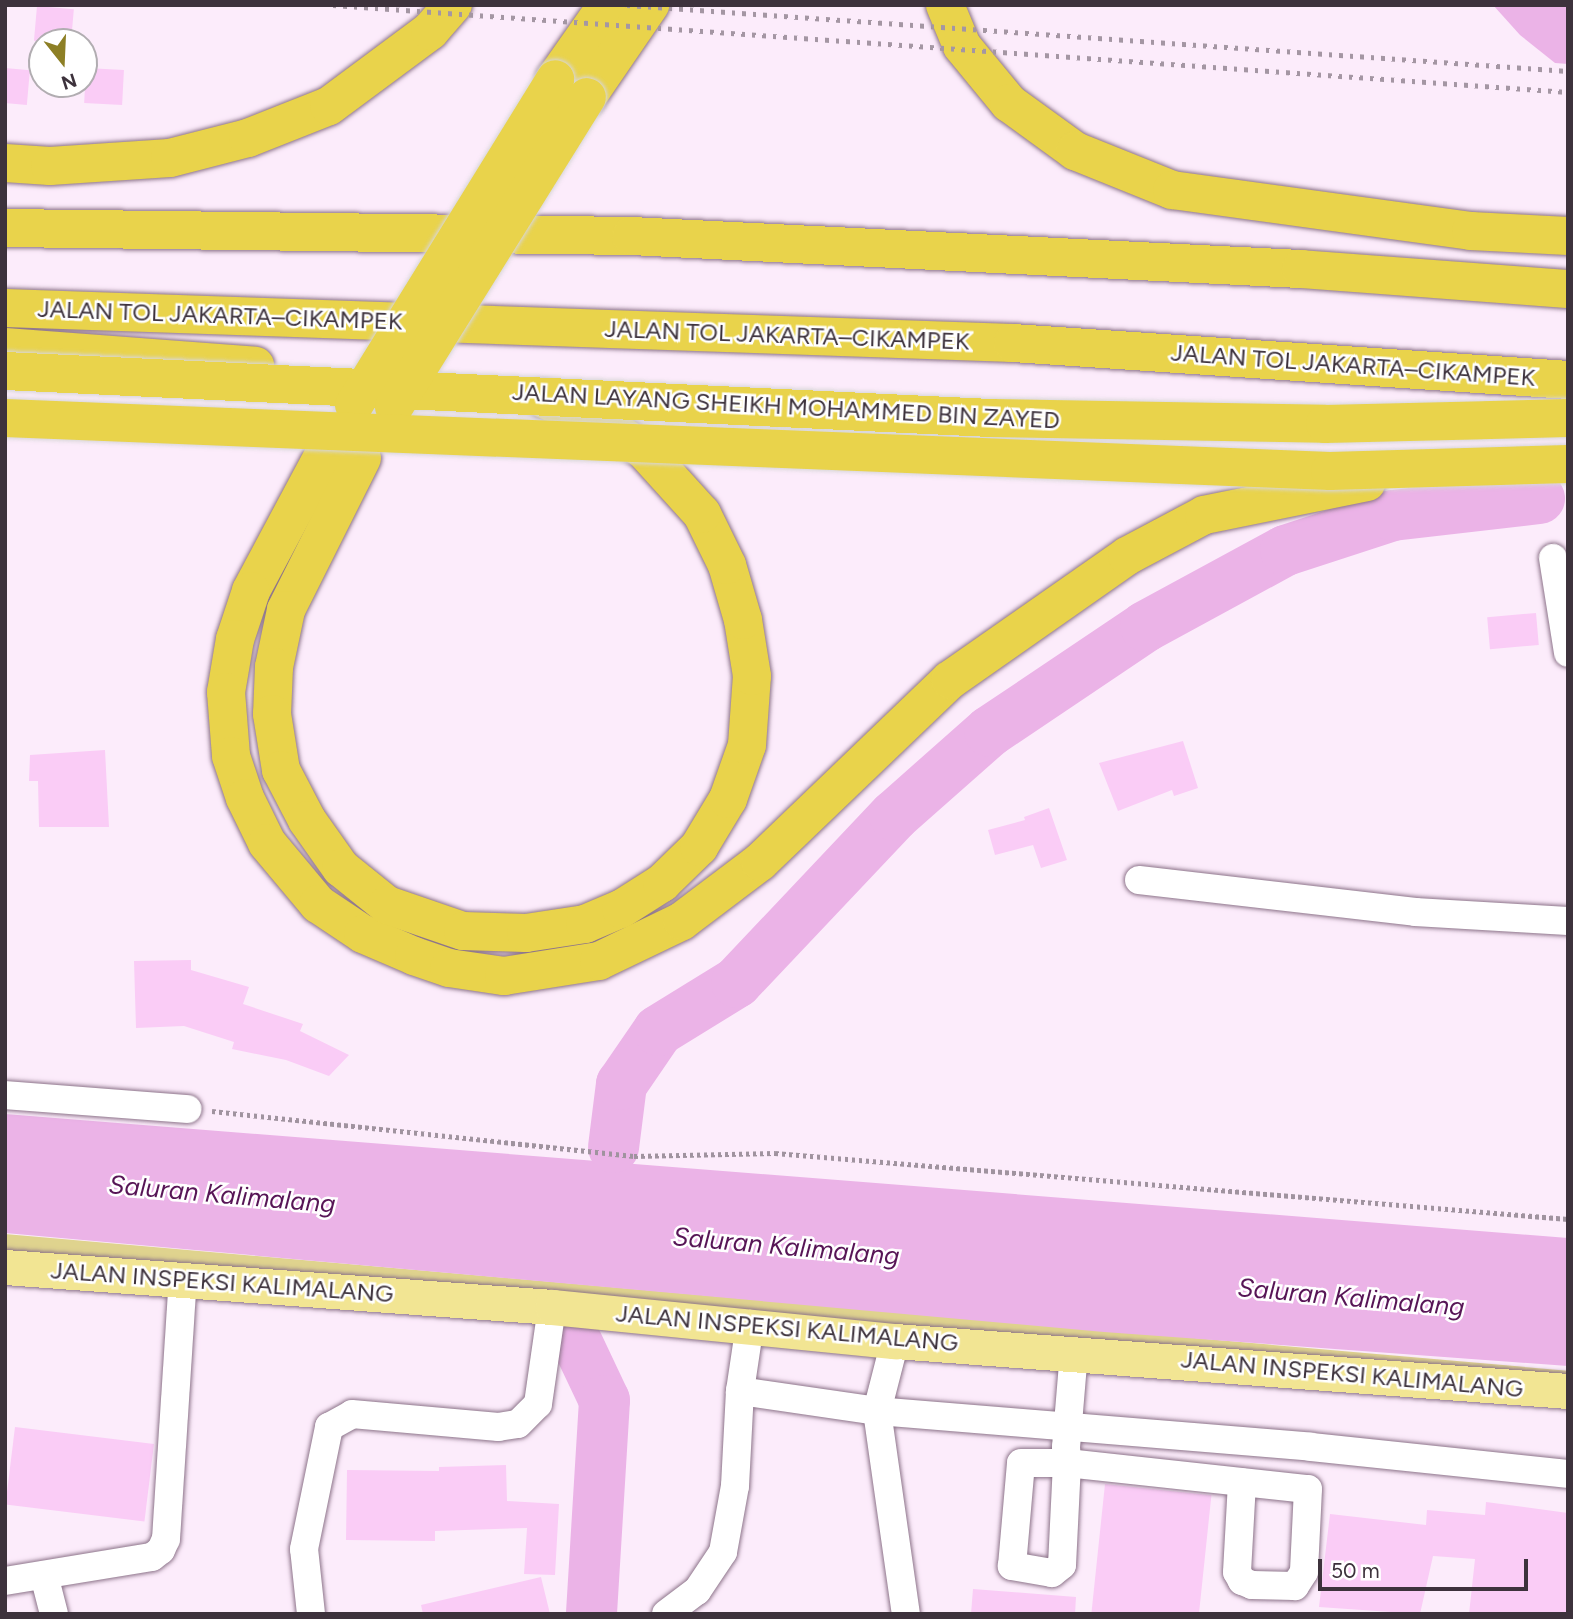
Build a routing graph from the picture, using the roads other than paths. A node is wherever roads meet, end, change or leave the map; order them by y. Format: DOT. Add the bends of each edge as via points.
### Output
graph roads {
  1 [pos="453,5"];
  2 [pos="607,5"];
  3 [pos="650,5"];
  4 [pos="945,5"];
  5 [pos="571,88"];
  6 [pos="5,163"];
  7 [pos="5,228"];
  8 [pos="1568,236"];
  9 [pos="1568,289"];
  10 [pos="5,308"];
  11 [pos="5,347"];
  12 [pos="5,371"];
  13 [pos="1568,380"];
  14 [pos="5,418"];
  15 [pos="1568,418"];
  16 [pos="347,449"];
  17 [pos="1568,466"];
  18 [pos="1553,558"];
  19 [pos="1568,653"];
  20 [pos="1139,880"];
  21 [pos="1568,921"];
  22 [pos="5,1095"];
  23 [pos="187,1109"];
  24 [pos="5,1267"];
  25 [pos="183,1278"];
  26 [pos="552,1307"];
  27 [pos="750,1324"];
  28 [pos="895,1341"];
  29 [pos="1074,1352"];
  30 [pos="740,1391"];
  31 [pos="1568,1391"];
  32 [pos="877,1411"];
  33 [pos="1067,1429"];
  34 [pos="1311,1447"];
  35 [pos="1568,1474"];
  36 [pos="1242,1482"];
  37 [pos="1308,1489"];
  38 [pos="44,1574"];
  39 [pos="5,1581"];
  40 [pos="54,1614"];
  41 [pos="311,1614"];
  42 [pos="666,1614"];
  43 [pos="906,1614"];
  1 -- 6 [label="highway" via="430,31 329,106 248,138 170,158 50,166"];
  2 -- 5 [label="highway"];
  3 -- 5 [label="highway"];
  4 -- 8 [label="highway" via="962,46 1009,103 1075,151 1172,190 1458,229"];
  5 -- 16 [label="highway, bridge"];
  7 -- 9 [label="highway" via="631,236 1301,270"];
  10 -- 13 [label="highway, JALAN TOL JAKARTA–CIKAMPEK" via="1013,343"];
  11 -- 16 [label="highway" via="516,390 566,405 644,450 702,514 727,565 743,620 752,676 747,745 728,799 699,847 662,883 621,909 585,924 526,933 463,931 387,905 341,868 327,849 281,770 272,714 274,667 286,610"];
  12 -- 15 [label="highway, JALAN LAYANG SHEIKH MOHAMMED BIN ZAYED, bridge" via="991,418 1325,424"];
  14 -- 17 [label="highway, JALAN LAYANG SHEIKH MOHAMMED BIN ZAYED, bridge" via="1330,471"];
  16 -- 17 [label="highway" via="251,591 226,692 231,756 267,843 318,904 363,934 414,956 449,968 504,976 599,961 682,921 760,862 950,680 1126,556 1204,515 1327,488 1429,474"];
  18 -- 19 [label="street"];
  20 -- 21 [label="street" via="1415,912"];
  22 -- 23 [label="street"];
  24 -- 25 [label="main road, JALAN INSPEKSI KALIMALANG"];
  25 -- 26 [label="main road, JALAN INSPEKSI KALIMALANG"];
  25 -- 38 [label="street" via="166,1539 152,1557"];
  26 -- 27 [label="main road, JALAN INSPEKSI KALIMALANG"];
  26 -- 41 [label="street" via="538,1404 518,1424 498,1427 352,1414 329,1427 304,1549"];
  27 -- 28 [label="main road, JALAN INSPEKSI KALIMALANG"];
  27 -- 30 [label="street"];
  28 -- 29 [label="main road, JALAN INSPEKSI KALIMALANG"];
  28 -- 32 [label="street"];
  29 -- 31 [label="main road, JALAN INSPEKSI KALIMALANG"];
  29 -- 33 [label="street"];
  30 -- 32 [label="street"];
  30 -- 42 [label="street" via="735,1486 723,1552 697,1591"];
  32 -- 33 [label="street"];
  32 -- 43 [label="street"];
  33 -- 34 [label="street"];
  33 -- 36 [label="street" via="1067,1464"];
  34 -- 35 [label="street"];
  34 -- 37 [label="street"];
  36 -- 37 [label="street"];
  36 -- 37 [label="street" via="1237,1572 1242,1581 1252,1585 1285,1588 1301,1581"];
  38 -- 39 [label="street"];
  38 -- 40 [label="street"];
}
